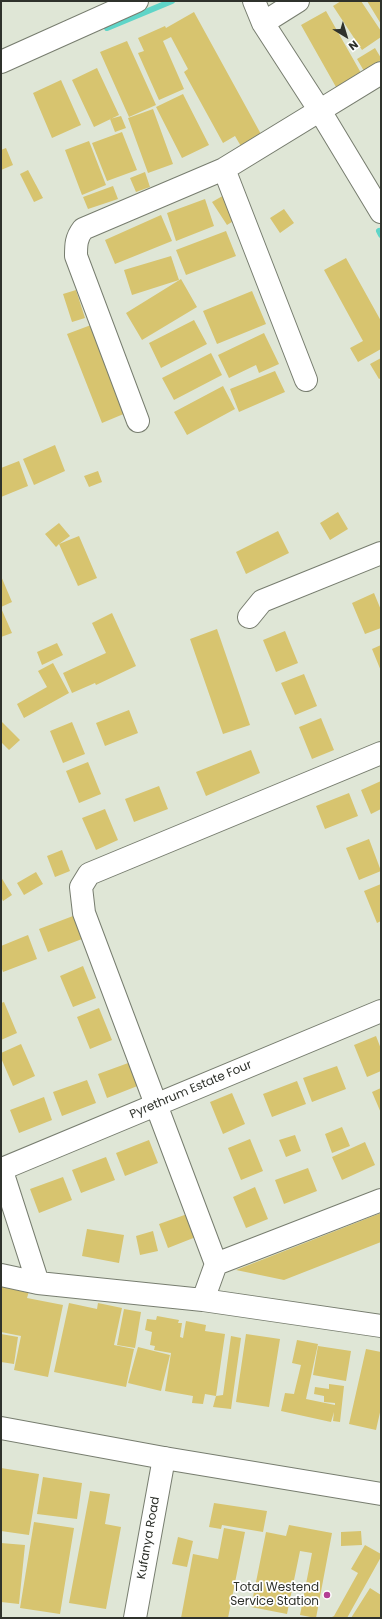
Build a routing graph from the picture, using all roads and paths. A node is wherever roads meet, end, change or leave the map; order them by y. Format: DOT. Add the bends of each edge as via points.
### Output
graph roads {
  1 [pos="137,1"];
  2 [pos="254,1"];
  3 [pos="298,1"];
  4 [pos="263,23"];
  5 [pos="1,62"];
  6 [pos="381,73"];
  7 [pos="320,111"];
  8 [pos="224,169"];
  9 [pos="381,212"];
  10 [pos="306,380"];
  11 [pos="138,421"];
  12 [pos="381,553"];
  13 [pos="249,617"];
  14 [pos="381,753"];
  15 [pos="381,1011"];
  16 [pos="156,1105"];
  17 [pos="1,1168"];
  18 [pos="381,1200"];
  19 [pos="216,1264"];
  20 [pos="1,1275"];
  21 [pos="38,1283"];
  22 [pos="203,1300"];
  23 [pos="381,1326"];
  24 [pos="1,1428"];
  25 [pos="164,1458"];
  26 [pos="381,1494"];
  27 [pos="135,1618"];
  1 -- 5 [label="street"];
  2 -- 4 [label="street"];
  3 -- 4 [label="street"];
  4 -- 7 [label="street"];
  6 -- 7 [label="street"];
  7 -- 8 [label="street"];
  7 -- 9 [label="street"];
  8 -- 10 [label="street"];
  8 -- 11 [label="street" via="83,229 78,235 76,256"];
  12 -- 13 [label="street" via="262,601"];
  14 -- 16 [label="street" via="89,874 81,887 84,913"];
  15 -- 16 [label="street, Pyrethrum Estate Four"];
  16 -- 17 [label="street, Pyrethrum Estate Four"];
  16 -- 19 [label="street"];
  17 -- 21 [label="street"];
  18 -- 19 [label="street"];
  19 -- 22 [label="street"];
  20 -- 21 [label="street"];
  21 -- 22 [label="street"];
  22 -- 23 [label="street"];
  24 -- 25 [label="street"];
  25 -- 26 [label="street"];
  25 -- 27 [label="street, Kufanya Road"];
}
